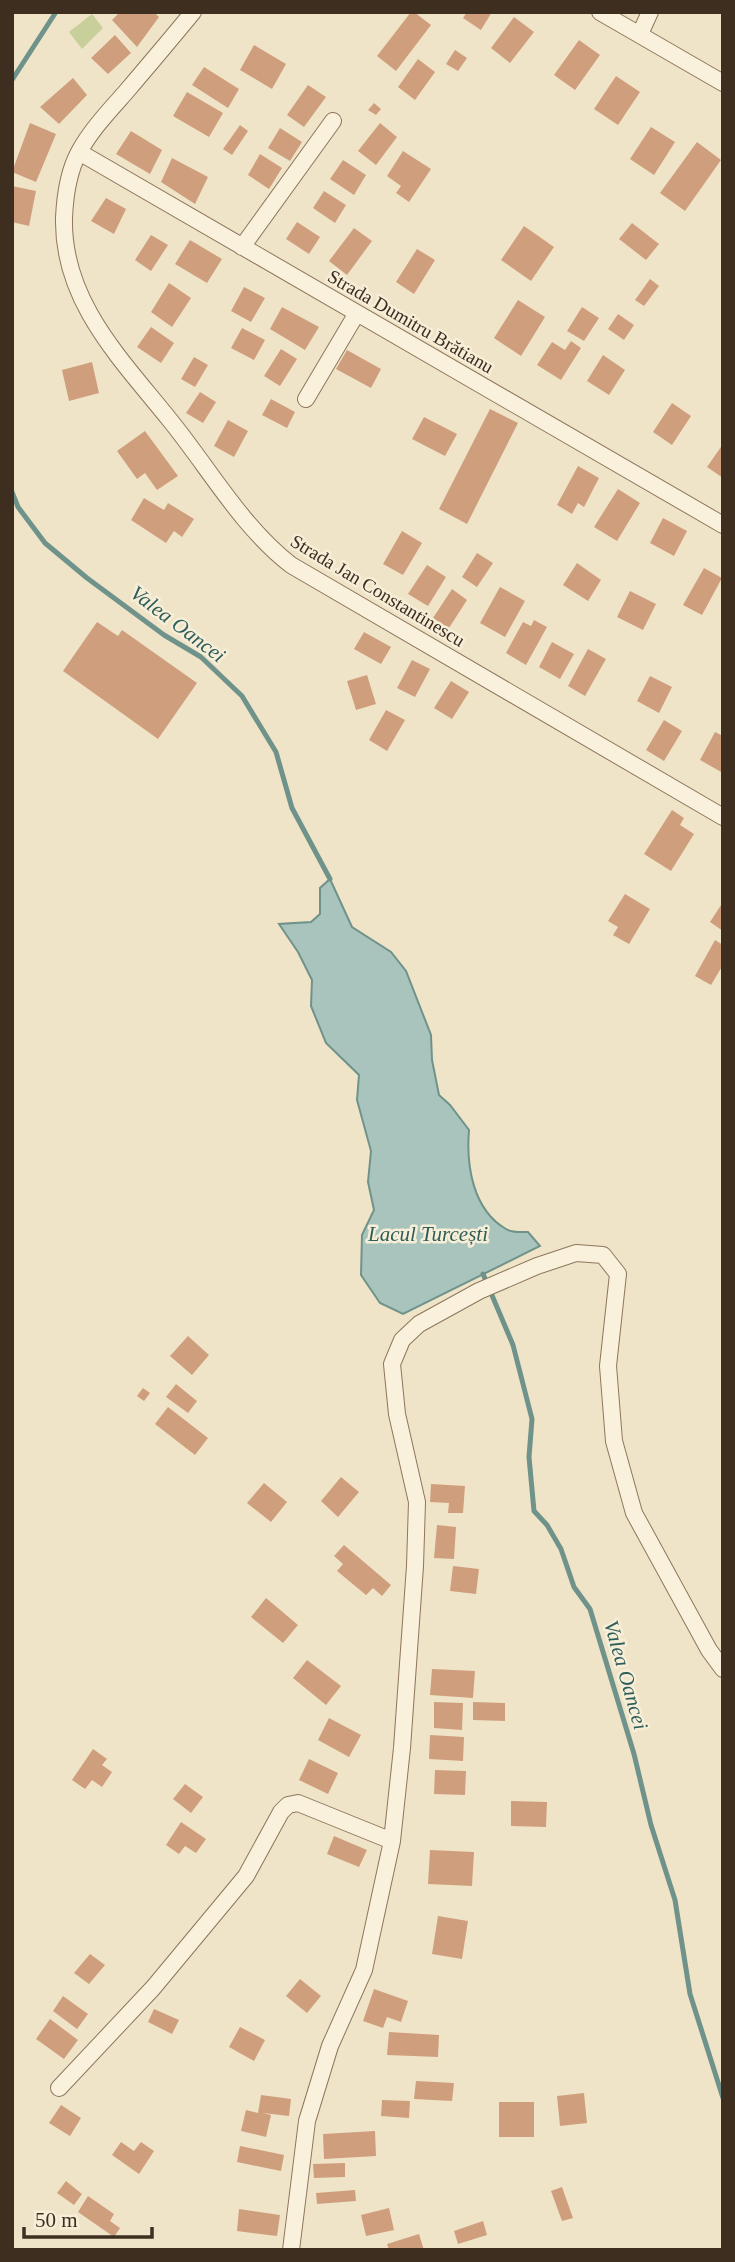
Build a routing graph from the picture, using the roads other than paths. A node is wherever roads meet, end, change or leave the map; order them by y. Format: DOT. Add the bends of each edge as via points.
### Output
graph roads {
  1 [pos="193,12"];
  2 [pos="600,12"];
  3 [pos="650,12"];
  4 [pos="640,34"];
  5 [pos="723,83"];
  6 [pos="333,121"];
  7 [pos="79,152"];
  8 [pos="242,247"];
  9 [pos="357,313"];
  10 [pos="306,399"];
  11 [pos="723,525"];
  12 [pos="723,817"];
  13 [pos="723,1669"];
  14 [pos="392,1842"];
  15 [pos="59,2088"];
  16 [pos="291,2250"];
  1 -- 7 [label="street, Strada Jan Constantinescu"];
  2 -- 4 [label="street"];
  3 -- 4 [label="street"];
  4 -- 5 [label="street"];
  6 -- 8 [label="street"];
  7 -- 8 [label="street, Strada Dumitru Brătianu"];
  7 -- 12 [label="street, Strada Jan Constantinescu" via="65,191 64,229 70,270 81,301 99,332 272,550"];
  8 -- 9 [label="street, Strada Dumitru Brătianu"];
  9 -- 10 [label="street"];
  9 -- 11 [label="street, Strada Dumitru Brătianu"];
  13 -- 14 [label="street" via="634,1513 614,1441 608,1366 618,1274 603,1255 576,1253 479,1291 419,1324 402,1340 392,1364 397,1414 417,1502"];
  14 -- 15 [label="street" via="298,1803 288,1805 246,1876 153,1988"];
  14 -- 16 [label="street" via="364,1970 330,2046 307,2122"];
}
